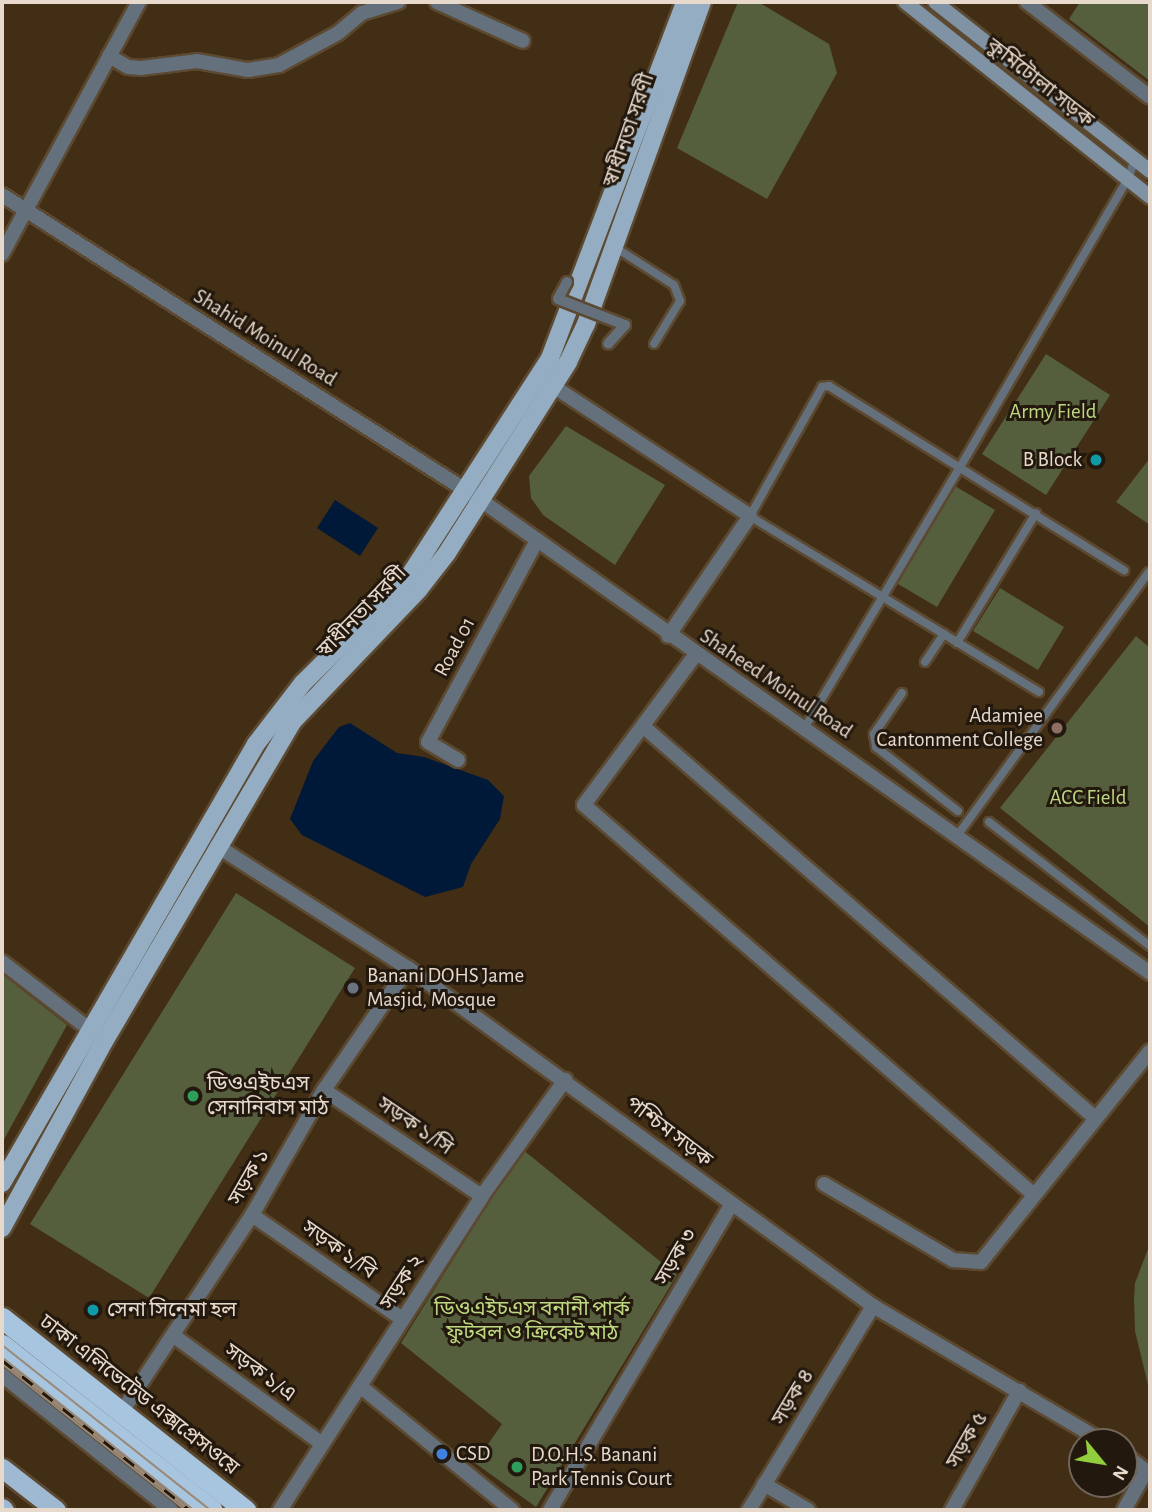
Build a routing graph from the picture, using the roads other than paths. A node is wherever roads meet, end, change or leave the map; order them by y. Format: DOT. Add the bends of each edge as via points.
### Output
graph roads {
  1 [pos="139,2"];
  2 [pos="398,2"];
  3 [pos="437,2"];
  4 [pos="685,2"];
  5 [pos="702,2"];
  6 [pos="905,2"];
  7 [pos="935,2"];
  8 [pos="1027,2"];
  9 [pos="523,41"];
  10 [pos="109,56"];
  11 [pos="1150,97"];
  12 [pos="1135,159"];
  13 [pos="1150,171"];
  14 [pos="1128,179"];
  15 [pos="2,195"];
  16 [pos="1150,197"];
  17 [pos="26,211"];
  18 [pos="613,246"];
  19 [pos="2,254"];
  20 [pos="567,282"];
  21 [pos="608,344"];
  22 [pos="654,344"];
  23 [pos="553,386"];
  24 [pos="960,469"];
  25 [pos="474,496"];
  26 [pos="1036,513"];
  27 [pos="750,516"];
  28 [pos="537,540"];
  29 [pos="1124,570"];
  30 [pos="1149,572"];
  31 [pos="883,597"];
  32 [pos="944,634"];
  33 [pos="668,636"];
  34 [pos="957,643"];
  35 [pos="696,654"];
  36 [pos="925,662"];
  37 [pos="1039,692"];
  38 [pos="902,693"];
  39 [pos="805,727"];
  40 [pos="645,728"];
  41 [pos="458,760"];
  42 [pos="958,811"];
  43 [pos="989,822"];
  44 [pos="957,836"];
  45 [pos="217,846"];
  46 [pos="1150,946"];
  47 [pos="2,962"];
  48 [pos="408,968"];
  49 [pos="1150,973"];
  50 [pos="88,1030"];
  51 [pos="105,1040"];
  52 [pos="1150,1051"];
  53 [pos="565,1080"];
  54 [pos="324,1090"];
  55 [pos="1095,1118"];
  56 [pos="2,1183"];
  57 [pos="824,1184"];
  58 [pos="1032,1194"];
  59 [pos="482,1196"];
  60 [pos="732,1205"];
  61 [pos="252,1215"];
  62 [pos="2,1228"];
  63 [pos="873,1306"];
  64 [pos="2,1312"];
  65 [pos="2,1318"];
  66 [pos="402,1319"];
  67 [pos="174,1336"];
  68 [pos="2,1345"];
  69 [pos="2,1375"];
  70 [pos="360,1386"];
  71 [pos="1019,1391"];
  72 [pos="125,1407"];
  73 [pos="1081,1428"];
  74 [pos="321,1444"];
  75 [pos="1138,1462"];
  76 [pos="2,1468"];
  77 [pos="764,1484"];
  78 [pos="1138,1488"];
  79 [pos="56,1510"];
  80 [pos="171,1510"];
  81 [pos="212,1510"];
  82 [pos="245,1510"];
  83 [pos="257,1510"];
  84 [pos="280,1510"];
  85 [pos="512,1510"];
  86 [pos="550,1510"];
  87 [pos="749,1510"];
  88 [pos="808,1510"];
  89 [pos="952,1510"];
  1 -- 10 [label="street"];
  2 -- 10 [label="street" via="362,13 338,33 279,65 248,70 197,61 141,68 128,67"];
  3 -- 9 [label="street"];
  4 -- 25 [label="main road, স্বাধীনতা সরণী" via="550,358"];
  5 -- 18 [label="main road, স্বাধীনতা সরণী"];
  6 -- 14 [label="main road, কুর্মিটোলা সড়ক"];
  7 -- 12 [label="main road, কুর্মিটোলা সড়ক"];
  8 -- 11 [label="street"];
  10 -- 17 [label="street"];
  12 -- 13 [label="main road, কুর্মিটোলা সড়ক"];
  12 -- 14 [label="lane"];
  14 -- 16 [label="main road, কুর্মিটোলা সড়ক"];
  14 -- 24 [label="lane"];
  15 -- 17 [label="street, Shahid Moinul Road"];
  17 -- 19 [label="street"];
  17 -- 25 [label="street, Shahid Moinul Road"];
  18 -- 22 [label="lane" via="674,285 680,301"];
  18 -- 23 [label="main road, স্বাধীনতা সরণী" via="586,324"];
  20 -- 21 [label="street, bridge" via="558,299 625,325"];
  23 -- 25 [label="main road, স্বাধীনতা সরণী"];
  23 -- 27 [label="street"];
  24 -- 26 [label="lane"];
  24 -- 27 [label="lane" via="825,385"];
  24 -- 31 [label="lane"];
  25 -- 28 [label="street, Shaheed Moinul Road"];
  25 -- 45 [label="main road, স্বাধীনতা সরণী" via="419,589 293,721"];
  25 -- 50 [label="main road, স্বাধীনতা সরণী" via="406,581 280,710"];
  26 -- 29 [label="lane"];
  26 -- 34 [label="lane"];
  27 -- 31 [label="lane"];
  27 -- 33 [label="street"];
  28 -- 33 [label="street, Shaheed Moinul Road"];
  28 -- 41 [label="street, Road 01" via="428,741"];
  30 -- 44 [label="lane"];
  31 -- 32 [label="lane"];
  31 -- 39 [label="lane"];
  32 -- 34 [label="lane"];
  32 -- 36 [label="lane"];
  33 -- 35 [label="street, Shaheed Moinul Road"];
  34 -- 37 [label="lane"];
  35 -- 39 [label="street, Shaheed Moinul Road"];
  35 -- 40 [label="street"];
  38 -- 42 [label="lane" via="874,734 876,747"];
  39 -- 44 [label="street, Shaheed Moinul Road"];
  40 -- 55 [label="street"];
  40 -- 58 [label="street" via="584,805"];
  43 -- 46 [label="lane"];
  44 -- 49 [label="street, Shaheed Moinul Road"];
  45 -- 48 [label="street, পশ্চিম সড়ক"];
  45 -- 51 [label="main road, স্বাধীনতা সরণী"];
  47 -- 50 [label="street"];
  48 -- 53 [label="street, পশ্চিম সড়ক"];
  48 -- 54 [label="street, সড়ক ১"];
  50 -- 51 [label="street"];
  50 -- 56 [label="main road, স্বাধীনতা সরণী"];
  51 -- 62 [label="main road, স্বাধীনতা সরণী"];
  52 -- 55 [label="street"];
  53 -- 59 [label="street, সড়ক ২"];
  53 -- 60 [label="street, পশ্চিম সড়ক"];
  54 -- 59 [label="street, সড়ক ১/সি"];
  54 -- 61 [label="street, সড়ক ১"];
  55 -- 58 [label="street"];
  57 -- 58 [label="street" via="967,1264 981,1262"];
  59 -- 66 [label="street, সড়ক ২"];
  60 -- 63 [label="street, পশ্চিম সড়ক"];
  60 -- 86 [label="street, সড়ক ৩"];
  61 -- 66 [label="street, সড়ক ১/বি"];
  61 -- 67 [label="street, সড়ক ১"];
  63 -- 71 [label="street, পশ্চিম সড়ক"];
  63 -- 77 [label="street, সড়ক ৪"];
  64 -- 72 [label="street"];
  65 -- 82 [label="highway, ঢাকা এলিভেটেড এক্সপ্রেসওয়ে"];
  66 -- 70 [label="street, সড়ক ২"];
  67 -- 72 [label="street, সড়ক ১"];
  67 -- 74 [label="street, সড়ক ১/এ"];
  68 -- 81 [label="highway"];
  69 -- 80 [label="street"];
  70 -- 74 [label="street, সড়ক ২"];
  70 -- 85 [label="street"];
  71 -- 73 [label="street, পশ্চিম সড়ক"];
  71 -- 89 [label="street, সড়ক ৫"];
  72 -- 83 [label="street"];
  74 -- 84 [label="street, সড়ক ২"];
  75 -- 78 [label="street" via="1146,1476"];
  76 -- 79 [label="highway"];
  77 -- 87 [label="street, সড়ক ৪"];
  77 -- 88 [label="street"];
}
